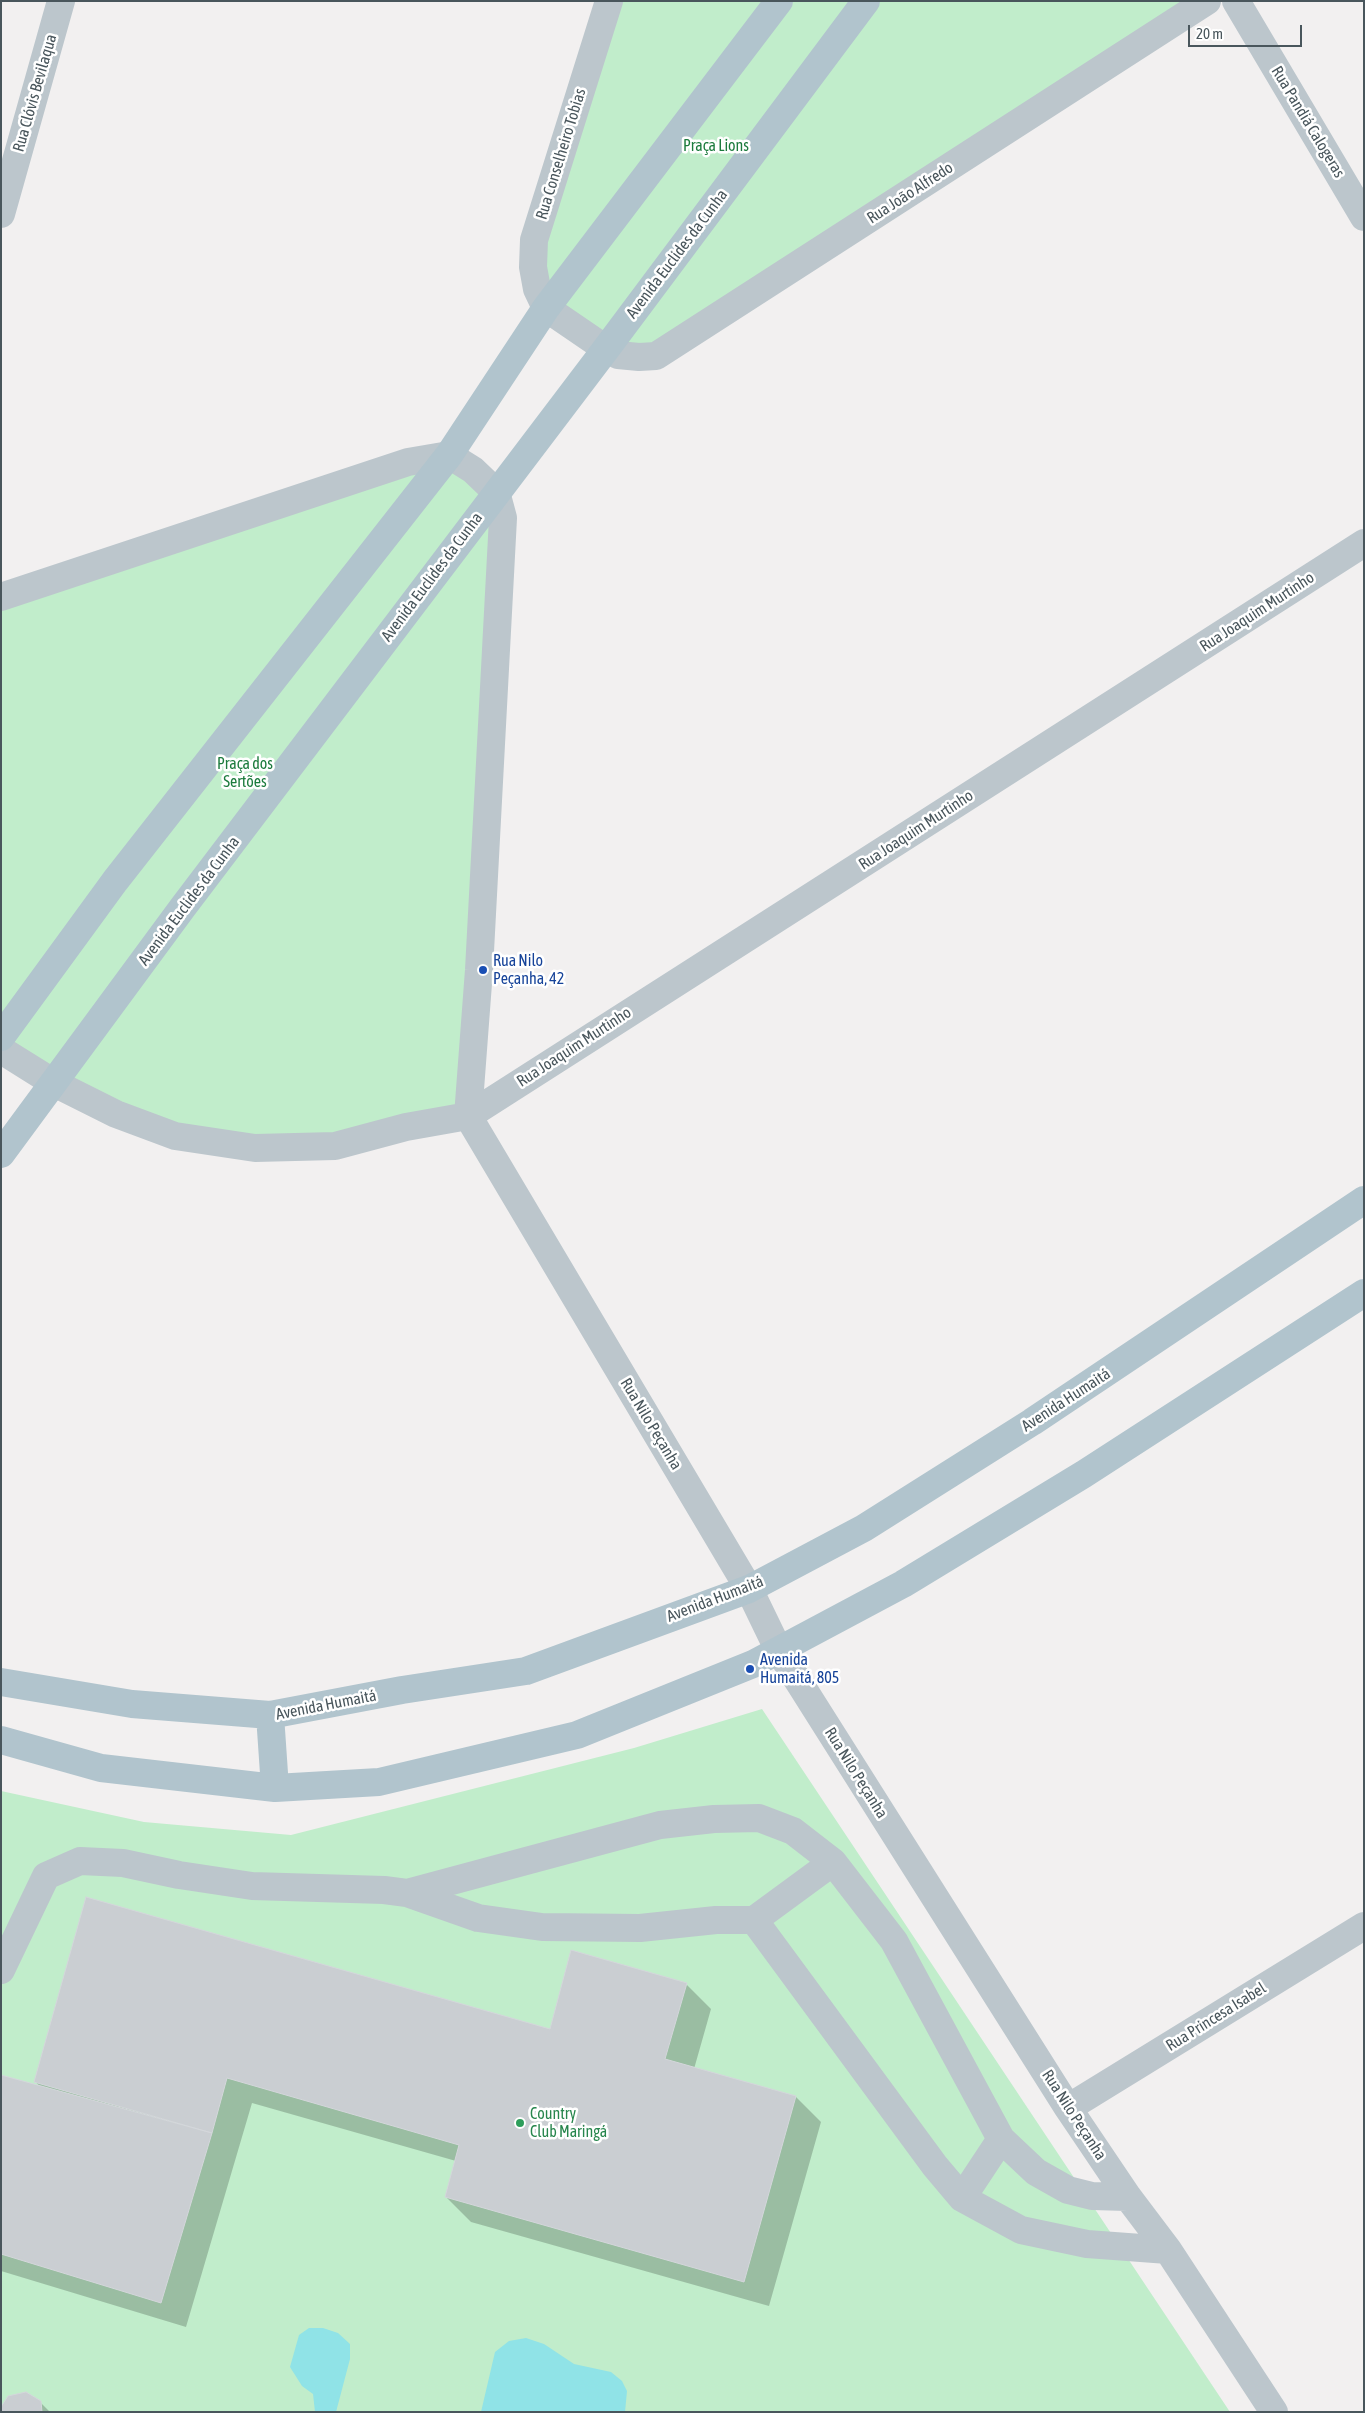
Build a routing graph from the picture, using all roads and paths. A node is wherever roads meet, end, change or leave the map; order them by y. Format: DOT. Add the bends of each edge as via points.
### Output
graph roads {
  1 [pos="61,1"];
  2 [pos="609,1"];
  3 [pos="779,1"];
  4 [pos="866,1"];
  5 [pos="1207,1"];
  6 [pos="1236,1"];
  7 [pos="1,214"];
  8 [pos="1364,217"];
  9 [pos="546,308"];
  10 [pos="606,349"];
  11 [pos="450,454"];
  12 [pos="496,492"];
  13 [pos="1364,544"];
  14 [pos="1,597"];
  15 [pos="1,1037"];
  16 [pos="1,1050"];
  17 [pos="54,1084"];
  18 [pos="468,1116"];
  19 [pos="1,1154"];
  20 [pos="1364,1200"];
  21 [pos="1364,1293"];
  22 [pos="749,1589"];
  23 [pos="778,1649"];
  24 [pos="1,1682"];
  25 [pos="270,1715"];
  26 [pos="1,1740"];
  27 [pos="275,1788"];
  28 [pos="833,1862"];
  29 [pos="407,1893"];
  30 [pos="754,1920"];
  31 [pos="1364,1926"];
  32 [pos="1,1970"];
  33 [pos="1068,2108"];
  34 [pos="1001,2139"];
  35 [pos="1128,2197"];
  36 [pos="962,2198"];
  37 [pos="1168,2250"];
  38 [pos="1274,2412"];
  1 -- 7 [label="street, Rua Clóvis Bevilaqua"];
  2 -- 9 [label="street, Rua Conselheiro Tobias" via="534,240 533,267 537,289"];
  3 -- 9 [label="main road"];
  4 -- 10 [label="main road, Avenida Euclides da Cunha"];
  5 -- 10 [label="street, Rua João Alfredo" via="656,356 618,355"];
  6 -- 8 [label="street, Rua Pandiá Calogeras"];
  9 -- 10 [label="street, Rua João Alfredo"];
  9 -- 11 [label="main road"];
  10 -- 12 [label="main road, Avenida Euclides da Cunha"];
  11 -- 12 [label="street"];
  11 -- 14 [label="street" via="408,462"];
  11 -- 15 [label="main road" via="115,881"];
  12 -- 17 [label="main road, Avenida Euclides da Cunha" via="189,899"];
  12 -- 18 [label="street" via="503,518"];
  13 -- 18 [label="street, Rua Joaquim Murtinho"];
  16 -- 17 [label="street"];
  17 -- 18 [label="street" via="116,1114 175,1136 255,1148 335,1146 406,1127"];
  17 -- 19 [label="main road, Avenida Euclides da Cunha"];
  18 -- 22 [label="street, Rua Nilo Peçanha"];
  20 -- 22 [label="main road, Avenida Humaitá" via="1024,1428 864,1528"];
  21 -- 23 [label="main road" via="1084,1474 903,1584"];
  22 -- 23 [label="street, Rua Nilo Peçanha"];
  22 -- 25 [label="main road, Avenida Humaitá" via="526,1672 402,1690"];
  23 -- 27 [label="main road" via="753,1664 577,1735 379,1782"];
  23 -- 33 [label="street, Rua Nilo Peçanha"];
  24 -- 25 [label="main road, Avenida Humaitá" via="132,1704"];
  25 -- 27 [label="main road"];
  26 -- 27 [label="main road" via="101,1768"];
  28 -- 29 [label="street" via="793,1831 759,1818 714,1819 660,1825"];
  28 -- 30 [label="street"];
  28 -- 34 [label="street" via="894,1941"];
  29 -- 30 [label="street" via="478,1918 542,1927 640,1928 716,1920"];
  29 -- 32 [label="street" via="252,1886 123,1863 80,1861 46,1876"];
  30 -- 36 [label="street"];
  31 -- 33 [label="street, Rua Princesa Isabel"];
  33 -- 35 [label="street, Rua Nilo Peçanha"];
  34 -- 35 [label="street" via="1036,2172 1068,2190 1092,2196"];
  34 -- 36 [label="street"];
  35 -- 37 [label="street, Rua Nilo Peçanha"];
  36 -- 37 [label="street" via="1021,2230 1087,2244"];
  37 -- 38 [label="street, Rua Nilo Peçanha"];
}
